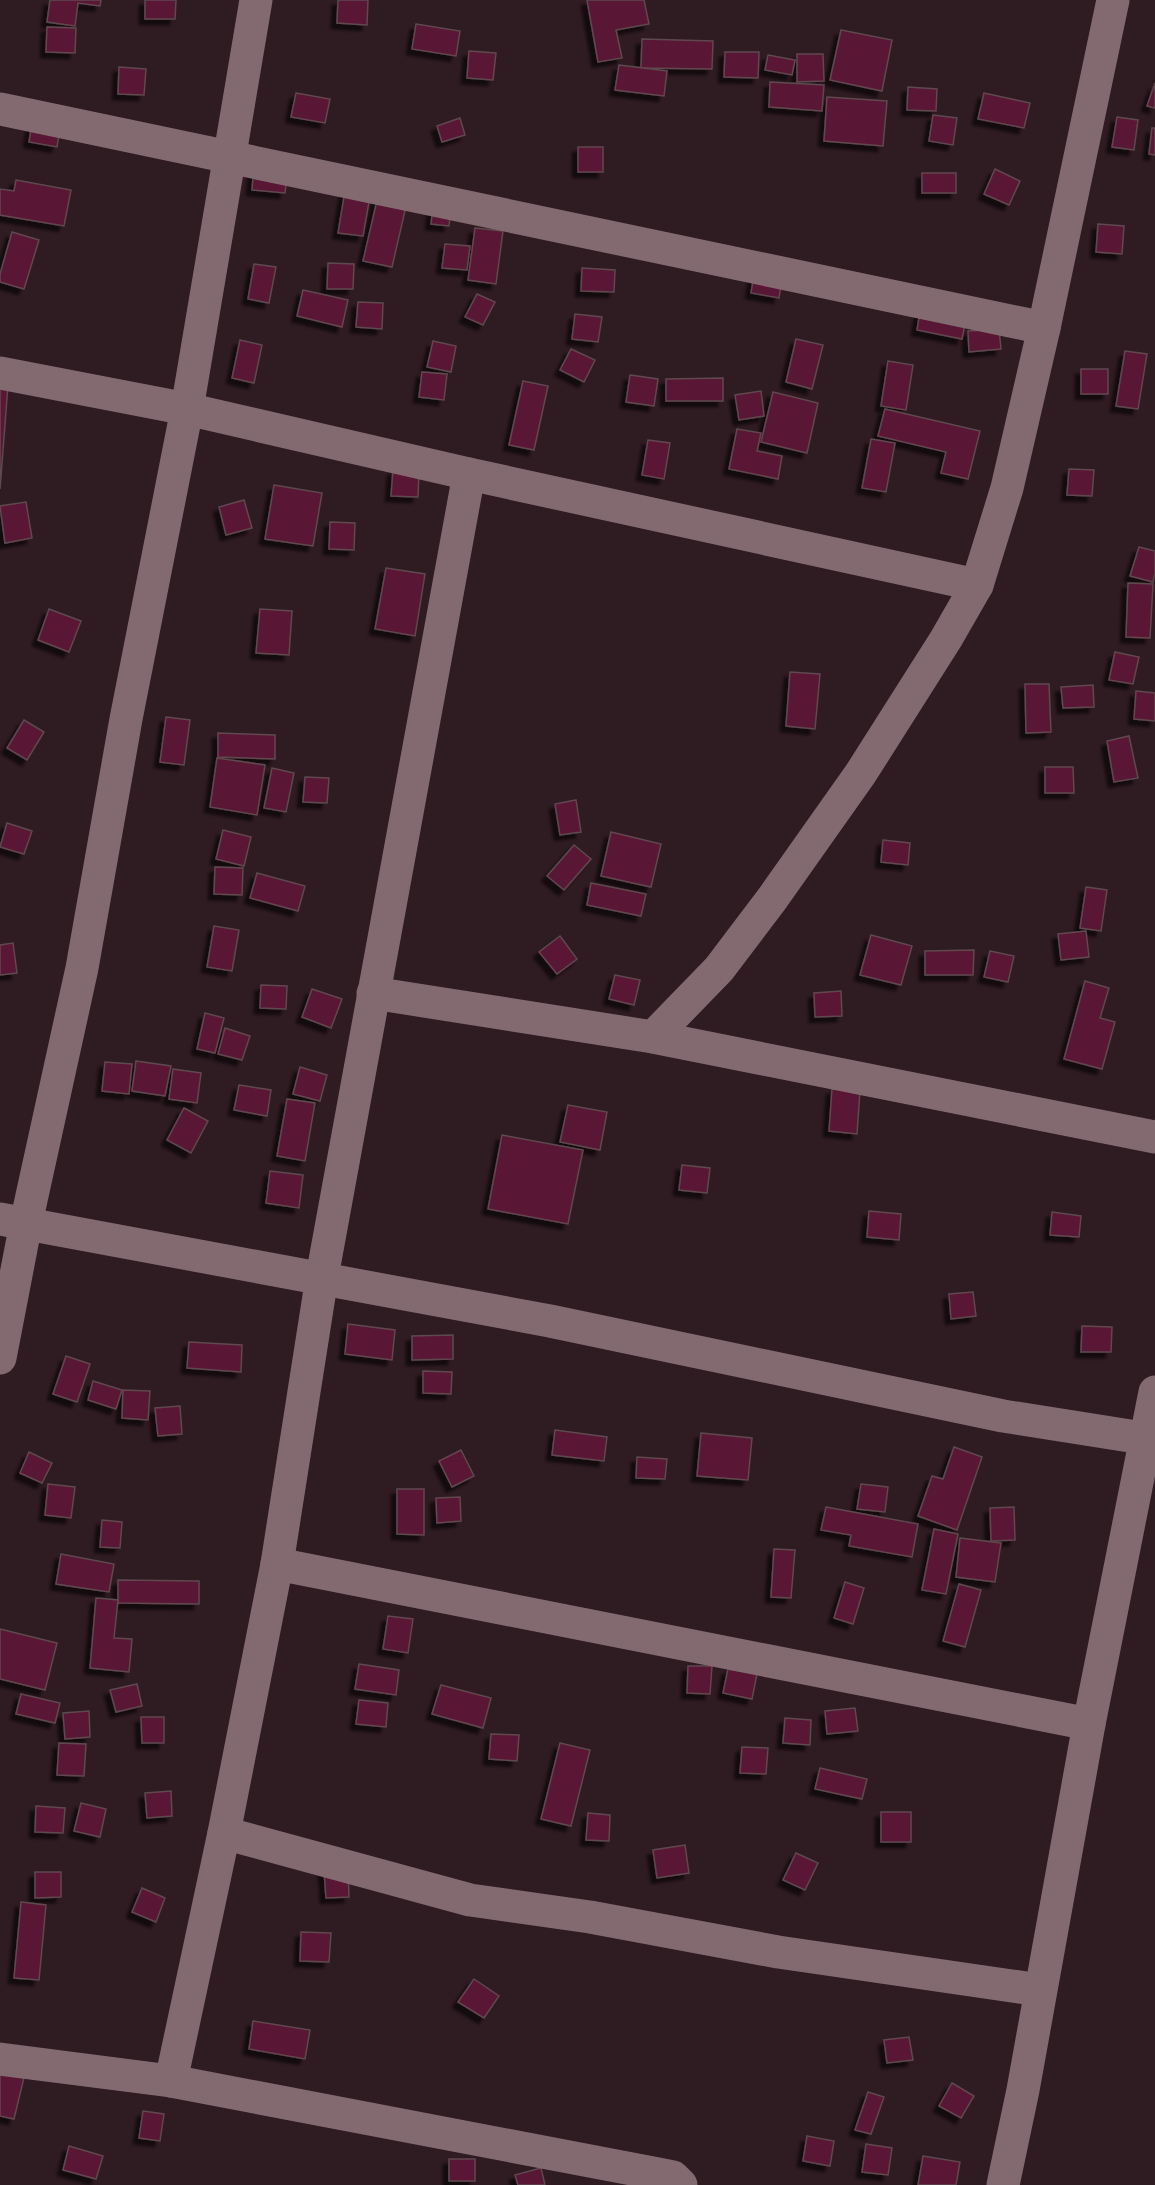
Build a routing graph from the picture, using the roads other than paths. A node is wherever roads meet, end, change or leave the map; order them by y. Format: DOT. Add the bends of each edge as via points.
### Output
graph roads {
  1 [pos="256,0"];
  2 [pos="1113,0"];
  3 [pos="0,109"];
  4 [pos="230,155"];
  5 [pos="1044,328"];
  6 [pos="0,373"];
  7 [pos="188,409"];
  8 [pos="469,474"];
  9 [pos="977,585"];
  10 [pos="373,993"];
  11 [pos="653,1037"];
  12 [pos="1155,1137"];
  13 [pos="13,1221"];
  14 [pos="322,1277"];
  15 [pos="0,1358"];
  16 [pos="1155,1392"];
  17 [pos="1151,1440"];
  18 [pos="277,1564"];
  19 [pos="1089,1724"];
  20 [pos="224,1833"];
  21 [pos="1040,1990"];
  22 [pos="0,2059"];
  23 [pos="171,2081"];
  24 [pos="681,2185"];
  25 [pos="1003,2185"];
  1 -- 4 [label="street"];
  2 -- 5 [label="street"];
  3 -- 4 [label="street"];
  4 -- 5 [label="street"];
  4 -- 7 [label="street"];
  5 -- 9 [label="street" via="1007,488"];
  6 -- 7 [label="street"];
  7 -- 8 [label="street"];
  7 -- 13 [label="street" via="126,719 82,968"];
  8 -- 9 [label="street"];
  8 -- 10 [label="street"];
  9 -- 11 [label="street" via="861,773 772,898 719,969"];
  10 -- 11 [label="street"];
  10 -- 14 [label="street"];
  11 -- 12 [label="street"];
  13 -- 14 [label="street"];
  13 -- 15 [label="street"];
  14 -- 17 [label="street" via="1003,1416"];
  14 -- 18 [label="street"];
  16 -- 17 [label="street"];
  17 -- 19 [label="street"];
  18 -- 19 [label="street"];
  18 -- 20 [label="street"];
  19 -- 21 [label="street"];
  20 -- 21 [label="street" via="470,1900 590,1917 778,1952"];
  20 -- 23 [label="street"];
  21 -- 25 [label="street"];
  22 -- 23 [label="street"];
  23 -- 24 [label="street" via="673,2177"];
}
